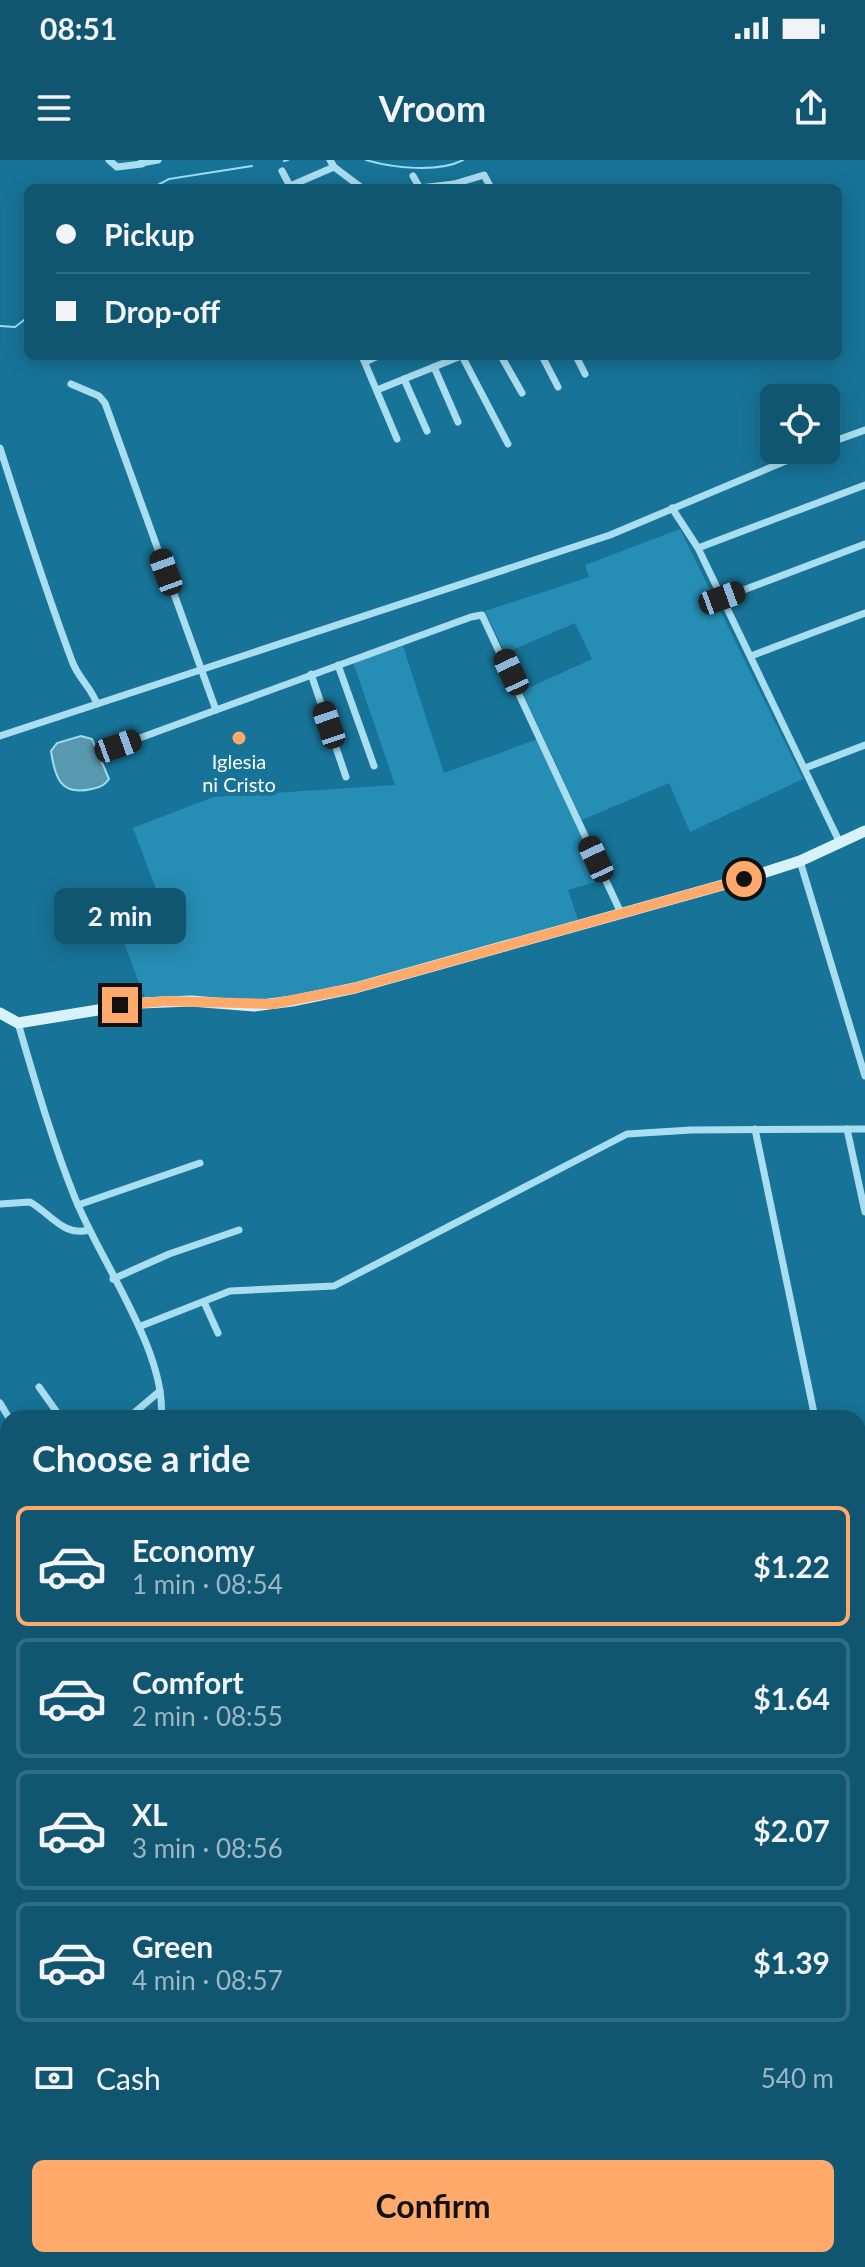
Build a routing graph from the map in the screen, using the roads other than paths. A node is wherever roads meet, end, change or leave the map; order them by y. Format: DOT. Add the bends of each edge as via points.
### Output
graph roads {
  1 [pos="109,160"];
  2 [pos="158,160"];
  3 [pos="141,162"];
  4 [pos="331,163"];
  5 [pos="282,171"];
  6 [pos="413,176"];
  7 [pos="289,184"];
  8 [pos="296,184"];
  9 [pos="357,184"];
  10 [pos="418,184"];
  11 [pos="460,184"];
  12 [pos="489,184"];
  13 [pos="363,360"];
  14 [pos="452,360"];
  15 [pos="464,360"];
  16 [pos="503,360"];
  17 [pos="544,360"];
  18 [pos="578,360"];
  19 [pos="434,367"];
  20 [pos="585,374"];
  21 [pos="404,379"];
  22 [pos="71,384"];
  23 [pos="558,387"];
  24 [pos="377,390"];
  25 [pos="522,393"];
  26 [pos="458,422"];
  27 [pos="865,430"];
  28 [pos="427,431"];
  29 [pos="397,439"];
  30 [pos="840,439"];
  31 [pos="508,444"];
  32 [pos="0,448"];
  33 [pos="778,464"];
  34 [pos="865,485"];
  35 [pos="672,508"];
  36 [pos="865,544"];
  37 [pos="698,548"];
  38 [pos="722,598"];
  39 [pos="865,613"];
  40 [pos="751,656"];
  41 [pos="338,665"];
  42 [pos="200,670"];
  43 [pos="311,674"];
  44 [pos="97,704"];
  45 [pos="216,710"];
  46 [pos="0,736"];
  47 [pos="865,745"];
  48 [pos="118,746"];
  49 [pos="374,766"];
  50 [pos="805,768"];
  51 [pos="346,777"];
  52 [pos="865,831"];
  53 [pos="840,843"];
  54 [pos="800,861"];
  55 [pos="621,913"];
  56 [pos="0,1013"];
  57 [pos="18,1023"];
  58 [pos="865,1076"];
  59 [pos="755,1129"];
  60 [pos="847,1129"];
  61 [pos="865,1129"];
  62 [pos="200,1163"];
  63 [pos="0,1204"];
  64 [pos="78,1205"];
  65 [pos="865,1212"];
  66 [pos="89,1230"];
  67 [pos="239,1230"];
  68 [pos="113,1279"];
  69 [pos="204,1302"];
  70 [pos="141,1326"];
  71 [pos="218,1333"];
  72 [pos="39,1387"];
  73 [pos="160,1391"];
  74 [pos="55,1410"];
  75 [pos="137,1410"];
  76 [pos="161,1410"];
  77 [pos="813,1410"];
  1 -- 3 [label="street" via="117,167"];
  2 -- 3 [label="street"];
  4 -- 8 [label="street"];
  4 -- 9 [label="street"];
  5 -- 7 [label="street"];
  6 -- 10 [label="street"];
  11 -- 12 [label="street" via="484,175"];
  13 -- 24 [label="street"];
  14 -- 19 [label="street"];
  15 -- 31 [label="street"];
  16 -- 25 [label="street"];
  17 -- 23 [label="street"];
  18 -- 20 [label="street"];
  19 -- 21 [label="street"];
  19 -- 26 [label="street"];
  21 -- 24 [label="street"];
  21 -- 28 [label="street"];
  22 -- 42 [label="street" via="105,403"];
  24 -- 29 [label="street"];
  27 -- 30 [label="street"];
  32 -- 44 [label="street" via="73,664"];
  33 -- 35 [label="street"];
  34 -- 37 [label="street"];
  35 -- 37 [label="street"];
  35 -- 42 [label="street" via="610,535"];
  36 -- 38 [label="street"];
  37 -- 38 [label="street"];
  38 -- 40 [label="street"];
  39 -- 40 [label="street"];
  40 -- 50 [label="street"];
  41 -- 43 [label="street"];
  41 -- 49 [label="street"];
  41 -- 55 [label="street" via="485,616"];
  42 -- 44 [label="street"];
  42 -- 45 [label="street"];
  43 -- 45 [label="street"];
  43 -- 51 [label="street"];
  44 -- 46 [label="street"];
  45 -- 48 [label="street"];
  47 -- 50 [label="street"];
  50 -- 53 [label="street"];
  52 -- 53 [label="street"];
  53 -- 54 [label="street"];
  54 -- 55 [label="street"];
  54 -- 58 [label="street"];
  55 -- 57 [label="street" via="292,1001 254,1006 141,1003"];
  56 -- 57 [label="street"];
  57 -- 64 [label="street"];
  59 -- 60 [label="street"];
  59 -- 69 [label="street" via="627,1134 334,1286 241,1289"];
  59 -- 77 [label="street"];
  60 -- 61 [label="street"];
  60 -- 65 [label="street"];
  62 -- 64 [label="street"];
  63 -- 66 [label="street" via="30,1202 62,1227"];
  64 -- 66 [label="street"];
  66 -- 68 [label="street"];
  67 -- 68 [label="street"];
  68 -- 70 [label="street"];
  69 -- 70 [label="street"];
  69 -- 71 [label="street"];
  70 -- 73 [label="street"];
  72 -- 74 [label="street"];
  73 -- 75 [label="street"];
  73 -- 76 [label="street"];
}
